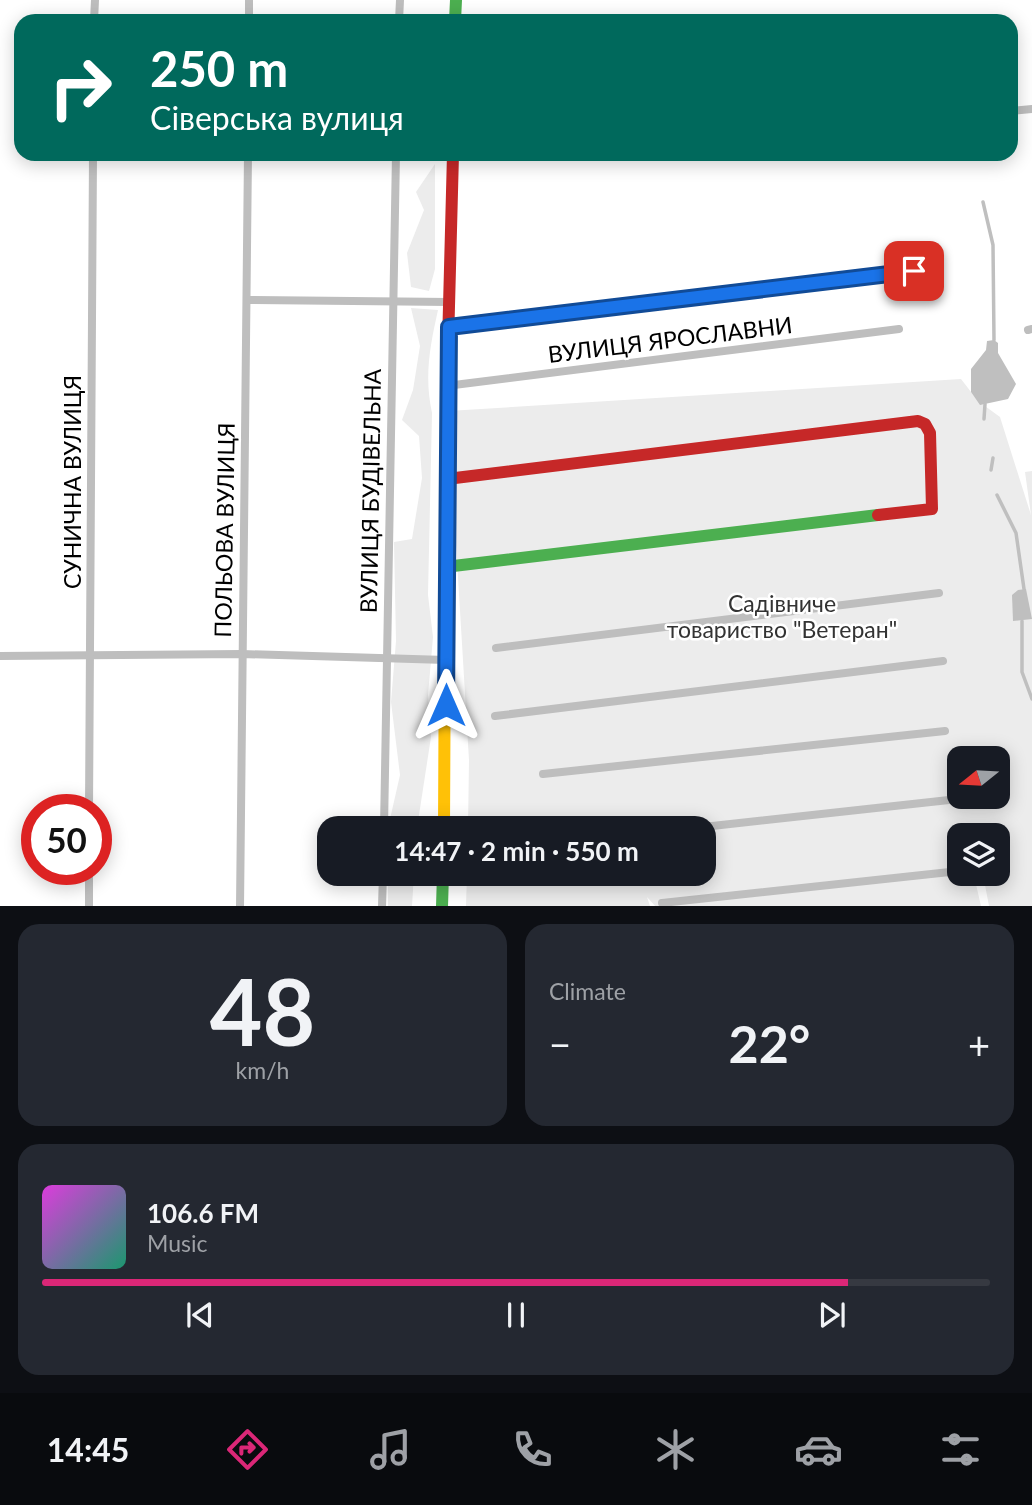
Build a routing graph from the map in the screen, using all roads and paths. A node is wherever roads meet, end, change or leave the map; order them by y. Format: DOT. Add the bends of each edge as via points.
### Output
graph roads {
  1 [pos="93,161"];
  2 [pos="248,161"];
  3 [pos="396,161"];
  4 [pos="453,161"];
  5 [pos="914,271"];
  6 [pos="247,300"];
  7 [pos="392,302"];
  8 [pos="450,302"];
  9 [pos="449,327"];
  10 [pos="899,329"];
  11 [pos="446,386"];
  12 [pos="447,479"];
  13 [pos="445,568"];
  14 [pos="939,593"];
  15 [pos="496,648"];
  16 [pos="242,654"];
  17 [pos="0,656"];
  18 [pos="89,658"];
  19 [pos="387,658"];
  20 [pos="446,660"];
  21 [pos="943,661"];
  22 [pos="495,716"];
  23 [pos="945,731"];
  24 [pos="542,774"];
  25 [pos="89,794"];
  26 [pos="947,800"];
  27 [pos="384,816"];
  28 [pos="444,816"];
  29 [pos="716,826"];
  30 [pos="947,872"];
  31 [pos="89,885"];
  32 [pos="383,886"];
  33 [pos="443,886"];
  34 [pos="662,902"];
  35 [pos="89,906"];
  36 [pos="240,906"];
  37 [pos="382,906"];
  38 [pos="442,906"];
  1 -- 18 [label="street, СУНИЧНА ВУЛИЦЯ"];
  2 -- 6 [label="street, ПОЛЬОВА ВУЛИЦЯ"];
  3 -- 7 [label="street, ВУЛИЦЯ БУДІВЕЛЬНА"];
  4 -- 8 [label="street"];
  5 -- 9 [label="street"];
  6 -- 7 [label="street"];
  6 -- 16 [label="street, ПОЛЬОВА ВУЛИЦЯ"];
  7 -- 8 [label="street"];
  7 -- 19 [label="street, ВУЛИЦЯ БУДІВЕЛЬНА"];
  8 -- 9 [label="street"];
  9 -- 11 [label="street"];
  10 -- 11 [label="street, ВУЛИЦЯ ЯРОСЛАВНИ"];
  11 -- 12 [label="street"];
  12 -- 13 [label="street"];
  12 -- 13 [label="street" via="918,421 930,433 932,509"];
  13 -- 20 [label="street"];
  14 -- 15 [label="street"];
  16 -- 18 [label="street"];
  16 -- 19 [label="street"];
  16 -- 36 [label="street, ПОЛЬОВА ВУЛИЦЯ"];
  17 -- 18 [label="street"];
  18 -- 25 [label="street, СУНИЧНА ВУЛИЦЯ"];
  19 -- 20 [label="street"];
  19 -- 27 [label="street, ВУЛИЦЯ БУДІВЕЛЬНА"];
  20 -- 28 [label="street"];
  21 -- 22 [label="street"];
  23 -- 24 [label="street"];
  26 -- 29 [label="street"];
  30 -- 34 [label="street"];
  31 -- 35 [label="street"];
  32 -- 37 [label="street"];
  33 -- 38 [label="street"];
}
